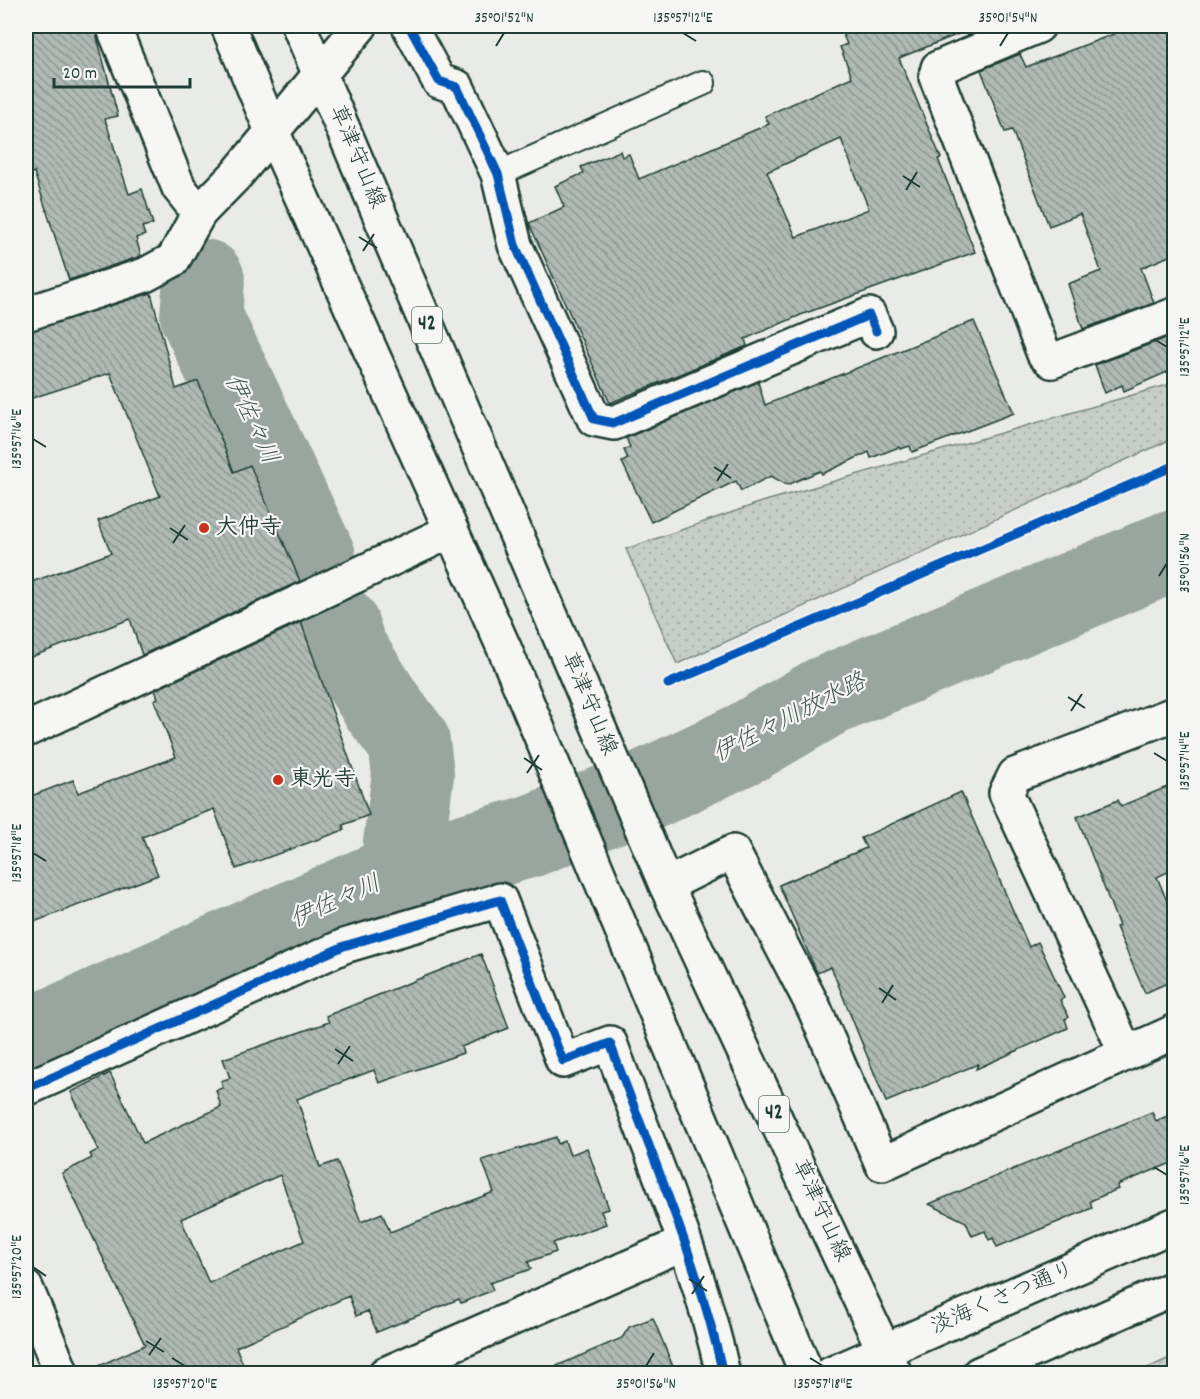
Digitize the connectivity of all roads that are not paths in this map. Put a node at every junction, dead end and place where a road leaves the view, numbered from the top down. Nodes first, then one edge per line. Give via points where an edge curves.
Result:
1 (113, 26) edge
2 (228, 26) edge
3 (299, 26) edge
4 (360, 26) edge
5 (409, 26) edge
6 (1038, 26) edge
7 (320, 72) junction
8 (703, 83) dead end
9 (272, 131) junction
10 (498, 174) junction
11 (199, 213) junction
12 (26, 314) edge
13 (1174, 315) edge
14 (876, 331) dead end
15 (451, 531) junction
16 (1174, 714) edge
17 (26, 730) edge
18 (666, 885) junction
19 (1174, 1032) edge
20 (1126, 1053) junction
21 (26, 1089) edge
22 (1174, 1225) edge
23 (684, 1243) junction
24 (26, 1288) edge
25 (1174, 1288) edge
26 (890, 1362) edge
27 (62, 1374) edge
28 (385, 1374) edge
29 (723, 1374) edge
30 (807, 1374) edge
31 (831, 1374) edge
32 (979, 1374) edge

1 - 11 street via 179,188
2 - 9 street
3 - 7 street, 草津守山線 / 42
4 - 7 street
5 - 10 street via 439,81 457,87
6 - 13 street via 938,68 936,76 1044,354 1052,361
7 - 9 street
7 - 18 street, 草津守山線 / 42
8 - 10 lane
9 - 11 street
9 - 15 street
10 - 14 street via 515,245 594,419 614,423 869,315
11 - 12 street via 173,260 145,275
15 - 17 street
15 - 30 street via 505,650
16 - 20 street via 1015,776 1006,794
18 - 20 street via 733,852 813,1008 882,1164
18 - 26 street, 草津守山線 / 42
19 - 20 street
21 - 23 street via 344,946 500,900 563,1061 610,1043
22 - 26 street, 淡海くさつ通り
23 - 28 street
23 - 29 street via 713,1328
24 - 27 street
25 - 32 street
26 - 31 street, 淡海くさつ通り

